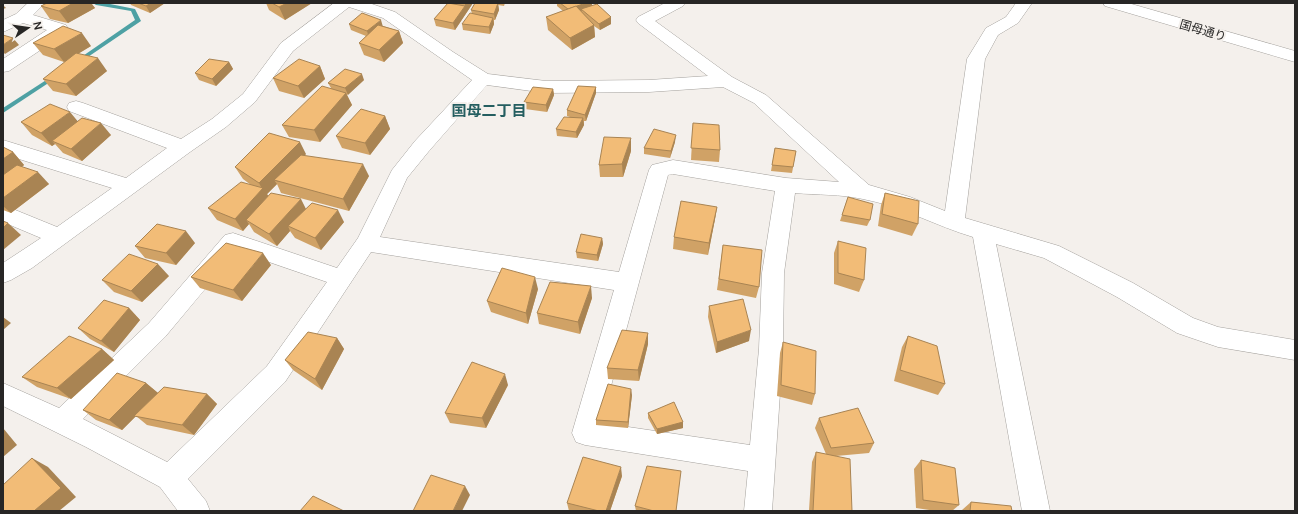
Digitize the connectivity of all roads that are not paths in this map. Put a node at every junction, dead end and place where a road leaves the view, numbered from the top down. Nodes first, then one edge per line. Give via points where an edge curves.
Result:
1 (36, 3) edge
2 (344, 3) edge
3 (353, 3) edge
4 (677, 3) edge
5 (1024, 3) edge
6 (1111, 3) edge
7 (22, 17) junction
8 (3, 27) edge
9 (1295, 57) edge
10 (3, 67) edge
11 (482, 79) junction
12 (726, 81) junction
13 (76, 107) dead end
14 (183, 146) junction
15 (3, 147) edge
16 (786, 185) junction
17 (129, 186) junction
18 (862, 191) junction
19 (3, 213) edge
20 (954, 223) junction
21 (982, 232) junction
22 (59, 237) junction
23 (366, 243) junction
24 (3, 274) edge
25 (341, 278) junction
26 (628, 283) junction
27 (1295, 350) edge
28 (3, 394) edge
29 (62, 423) junction
30 (762, 460) junction
31 (170, 478) junction
32 (196, 511) edge
33 (758, 511) edge
34 (1036, 511) edge

1 - 7 street
2 - 14 street via 287,48 249,98 219,124
3 - 11 street via 389,15
4 - 12 street via 644,20
5 - 20 street via 1012,20 992,32 976,59
6 - 9 street, 国母通り
7 - 8 street
7 - 10 street via 60,29
11 - 12 street via 565,88
11 - 23 street via 399,175
12 - 18 street via 760,99
13 - 14 street
14 - 17 street
15 - 17 street
16 - 18 street
16 - 26 street via 673,167 659,170
16 - 30 street via 773,273 771,349
17 - 22 street
18 - 20 street via 903,202
19 - 22 street
20 - 21 street
21 - 27 street via 1051,252 1125,290 1185,326 1218,337
21 - 34 street
22 - 24 street
23 - 25 street
23 - 26 street
25 - 29 street via 233,241 157,330
25 - 31 street via 276,374
26 - 30 street via 585,433
28 - 29 street
29 - 31 street
30 - 33 street
31 - 32 street

